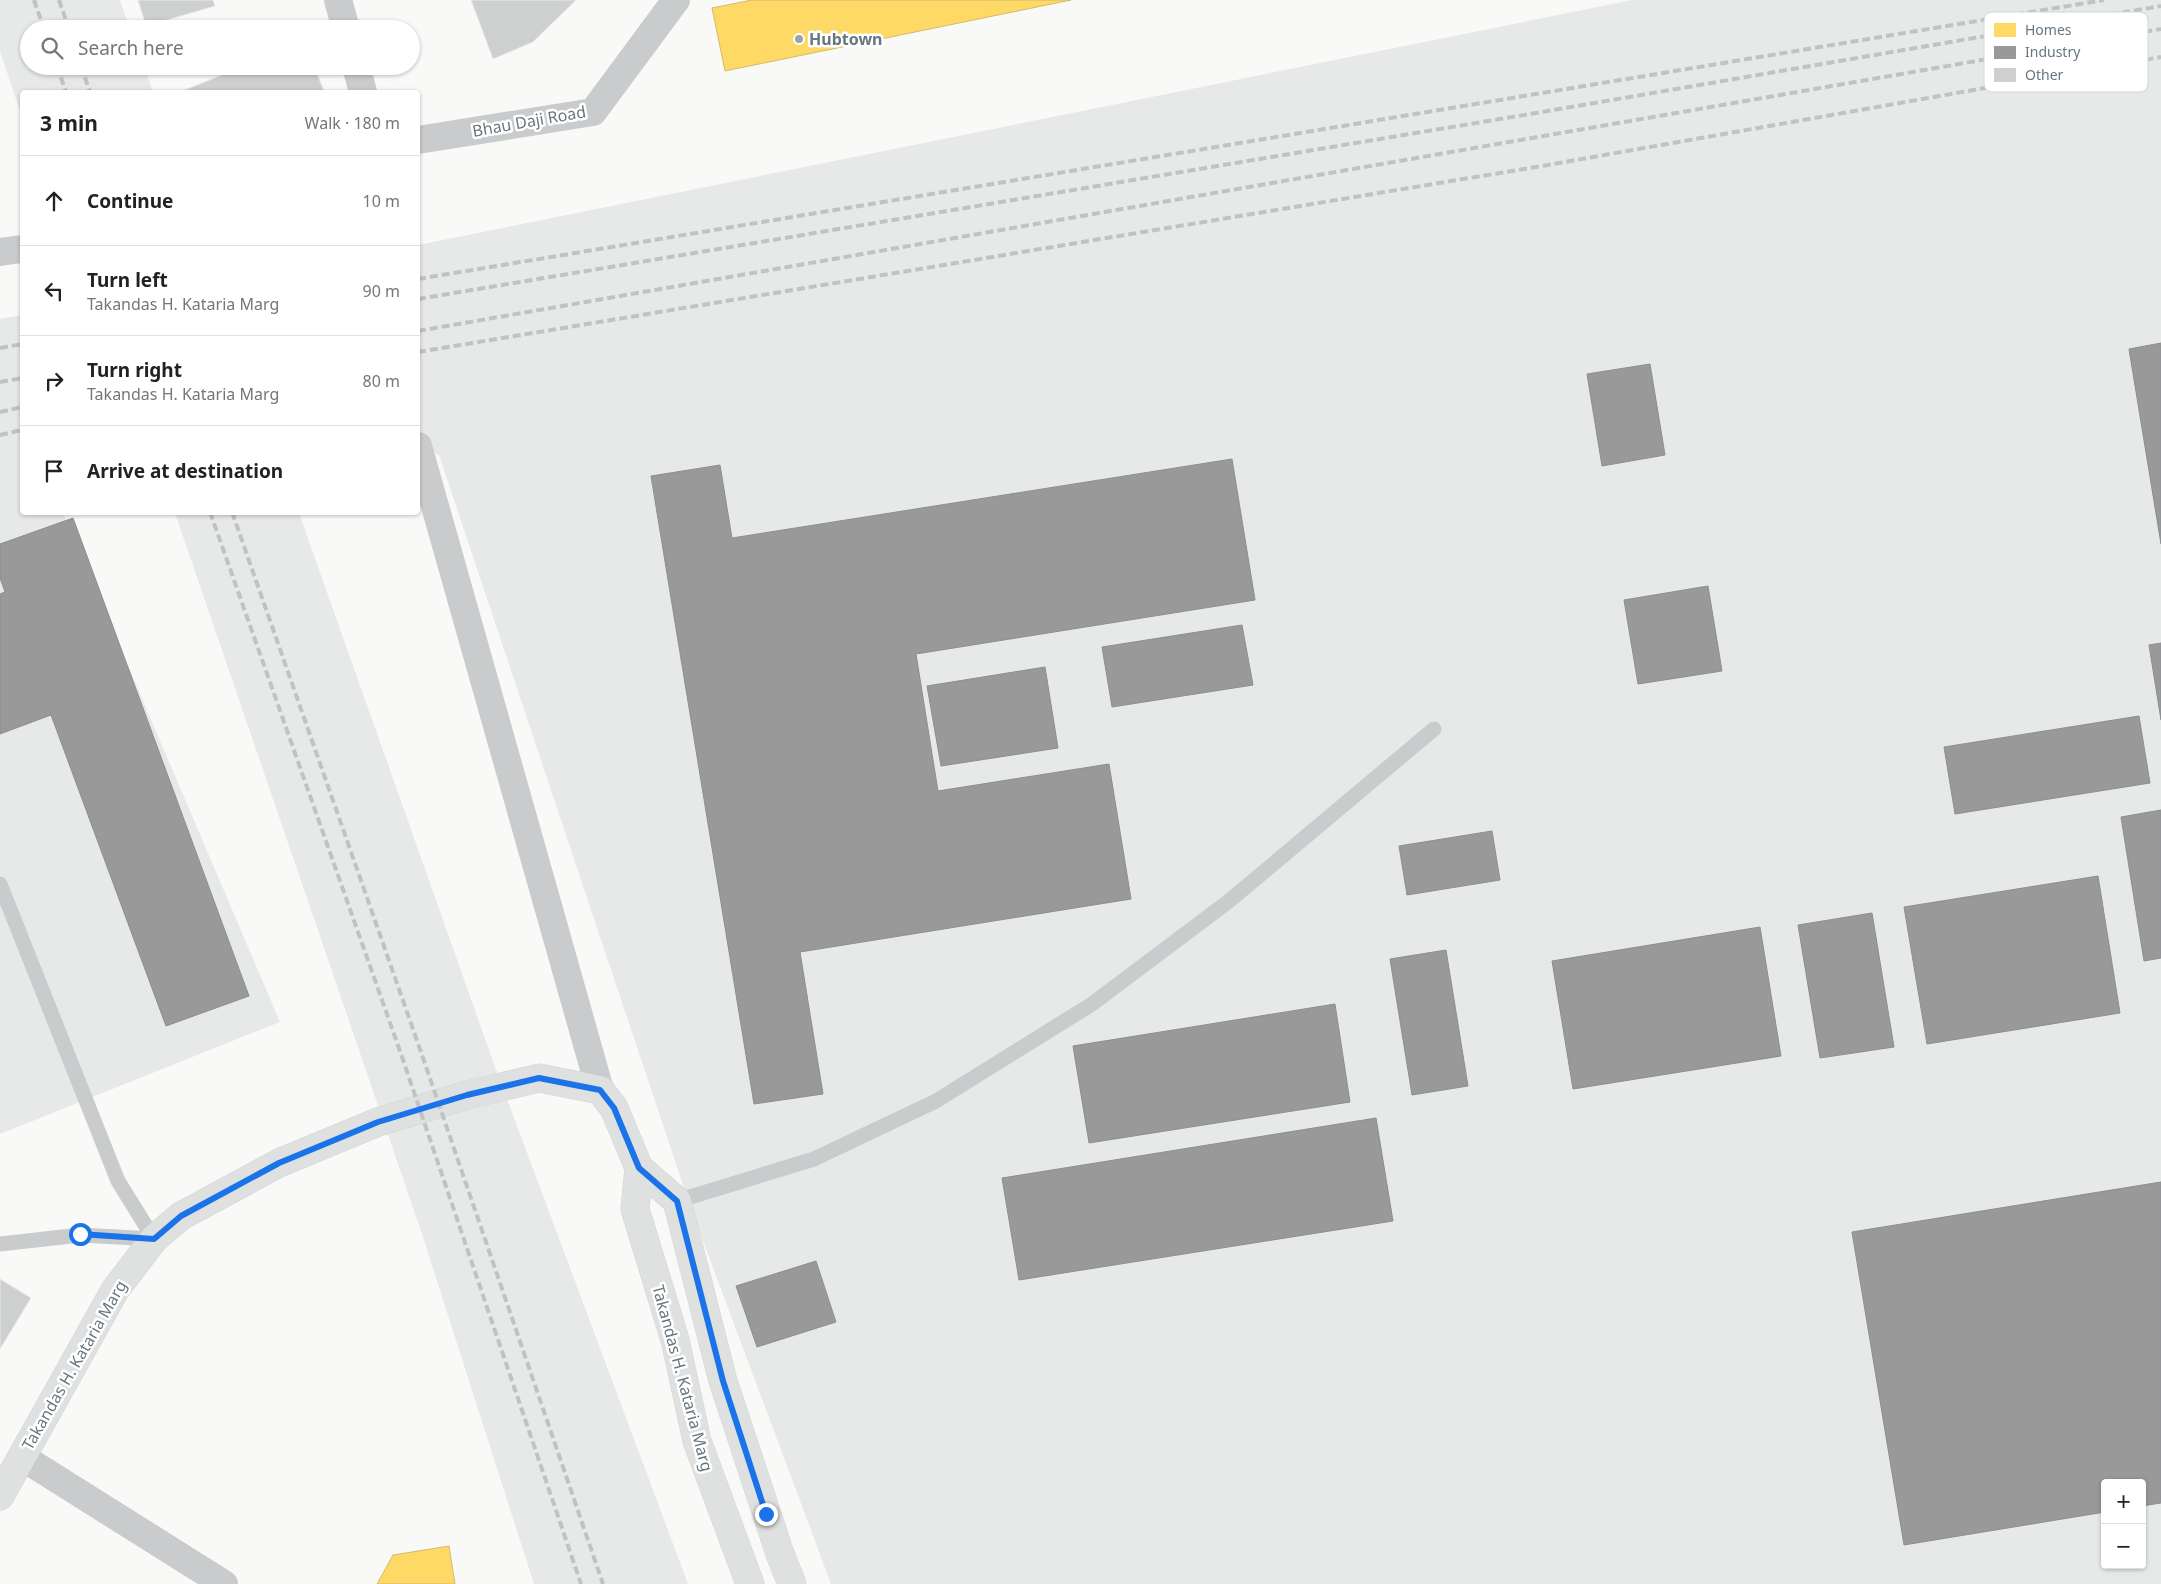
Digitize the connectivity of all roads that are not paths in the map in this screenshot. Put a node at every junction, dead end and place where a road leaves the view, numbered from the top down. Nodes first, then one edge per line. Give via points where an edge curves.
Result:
1 (338, 0) edge
2 (676, 0) edge
3 (344, 20) edge
4 (358, 75) edge
5 (362, 90) edge
6 (420, 140) edge
7 (420, 453) edge
8 (1434, 729) dead end
9 (0, 884) edge
10 (600, 1090) junction
11 (639, 1168) junction
12 (677, 1201) junction
13 (154, 1239) junction
14 (0, 1244) edge
15 (710, 1331) junction
16 (675, 1340) junction
17 (22, 1457) junction
18 (0, 1496) edge
19 (766, 1514) junction
20 (728, 1523) junction
21 (224, 1584) edge
22 (750, 1584) edge
23 (792, 1584) edge

1 - 3 street
2 - 6 street, Bhau Daji Road via 592,112
4 - 5 street
7 - 10 street
8 - 12 lane via 1229,901 1092,1004 936,1101 814,1159
9 - 13 lane via 118,1181
10 - 11 main road, Takandas H. Kataria Marg via 614,1108
10 - 13 main road, Takandas H. Kataria Marg via 539,1078 467,1095 378,1122 279,1163 181,1216
11 - 12 main road, Takandas H. Kataria Marg
11 - 16 main road, Takandas H. Kataria Marg via 635,1209
12 - 15 main road
13 - 14 lane via 80,1234
13 - 17 main road, Takandas H. Kataria Marg via 115,1290
15 - 16 main road
15 - 19 main road
16 - 20 main road, Takandas H. Kataria Marg via 697,1441
17 - 18 main road, Takandas H. Kataria Marg
17 - 21 street
19 - 20 main road
19 - 23 main road
20 - 22 main road, Takandas H. Kataria Marg

